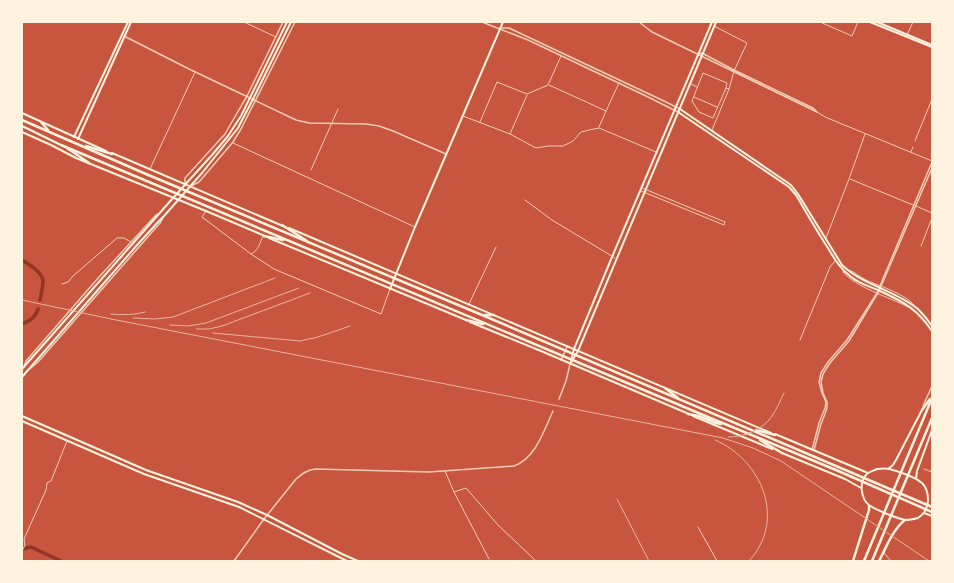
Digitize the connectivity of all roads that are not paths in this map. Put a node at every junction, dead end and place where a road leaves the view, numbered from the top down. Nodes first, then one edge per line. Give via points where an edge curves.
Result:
1 (130, 22) edge
2 (244, 22) edge
3 (283, 22) edge
4 (287, 22) edge
5 (291, 22) edge
6 (295, 22) edge
7 (482, 22) edge
8 (503, 22) edge
9 (639, 22) edge
10 (712, 22) edge
11 (716, 22) edge
12 (820, 22) edge
13 (858, 22) edge
14 (870, 22) edge
15 (877, 22) edge
16 (913, 22) edge
17 (714, 26) junction
18 (500, 29) junction
19 (907, 35) junction
20 (124, 36) junction
21 (276, 38) junction
22 (932, 46) edge
23 (698, 54) junction
24 (702, 54) junction
25 (561, 56) junction
26 (734, 71) junction
27 (195, 72) junction
28 (619, 83) junction
29 (690, 84) junction
30 (548, 85) junction
31 (698, 87) junction
32 (726, 88) junction
33 (729, 89) junction
34 (527, 94) junction
35 (246, 96) junction
36 (693, 97) junction
37 (252, 99) junction
38 (932, 99) edge
39 (256, 101) junction
40 (676, 106) junction
41 (718, 108) junction
42 (338, 109) dead end
43 (680, 109) junction
44 (674, 110) junction
45 (606, 111) junction
46 (678, 112) junction
47 (817, 112) joint
48 (22, 113) edge
49 (462, 116) junction
50 (22, 120) edge
51 (41, 122) junction
52 (480, 123) junction
53 (331, 124) junction
54 (22, 127) edge
55 (599, 128) junction
56 (711, 130) junction
57 (22, 132) edge
58 (50, 132) junction
59 (866, 133) junction
60 (510, 134) junction
61 (74, 137) junction
62 (78, 139) junction
63 (915, 141) dead end
64 (233, 142) junction
65 (77, 144) junction
66 (61, 145) junction
67 (913, 147) dead end
68 (656, 152) junction
69 (911, 152) junction
70 (112, 154) junction
71 (446, 154) junction
72 (932, 162) edge
73 (89, 163) junction
74 (932, 168) edge
75 (150, 170) junction
76 (311, 170) dead end
77 (849, 179) junction
78 (185, 185) junction
79 (190, 187) junction
80 (641, 189) junction
81 (645, 191) junction
82 (173, 198) junction
83 (178, 200) junction
84 (525, 200) dead end
85 (915, 206) junction
86 (206, 211) junction
87 (160, 213) junction
88 (932, 213) edge
89 (932, 218) edge
90 (282, 225) junction
91 (415, 227) junction
92 (264, 236) junction
93 (825, 238) junction
94 (289, 241) junction
95 (131, 242) junction
96 (314, 245) junction
97 (921, 246) dead end
98 (496, 247) dead end
99 (251, 254) junction
100 (612, 257) junction
101 (616, 259) junction
102 (836, 261) junction
103 (396, 274) junction
104 (62, 284) dead end
105 (390, 289) junction
106 (879, 289) junction
107 (469, 304) junction
108 (482, 315) junction
109 (494, 315) junction
110 (466, 320) junction
111 (490, 325) junction
112 (932, 326) edge
113 (932, 331) edge
114 (800, 340) dead end
115 (567, 347) junction
116 (574, 350) junction
117 (578, 351) junction
118 (562, 360) junction
119 (570, 364) junction
120 (22, 369) edge
121 (22, 377) edge
122 (932, 386) edge
123 (665, 388) junction
124 (932, 397) edge
125 (559, 398) dead end
126 (682, 400) junction
127 (922, 410) junction
128 (553, 411) dead end
129 (688, 414) junction
130 (22, 416) edge
131 (932, 418) edge
132 (22, 421) edge
133 (725, 424) junction
134 (750, 429) junction
135 (932, 430) edge
136 (775, 435) junction
137 (757, 437) junction
138 (67, 441) junction
139 (813, 450) junction
140 (782, 453) junction
141 (888, 469) junction
142 (924, 469) dead end
143 (445, 471) junction
144 (932, 472) edge
145 (868, 473) junction
146 (916, 479) junction
147 (861, 488) junction
148 (454, 492) junction
149 (928, 499) junction
150 (932, 500) edge
151 (869, 506) junction
152 (932, 507) edge
153 (932, 512) edge
154 (924, 513) junction
155 (267, 515) junction
156 (932, 516) edge
157 (264, 519) junction
158 (905, 520) junction
159 (698, 527) dead end
160 (22, 551) edge
161 (884, 553) junction
162 (489, 560) dead end
163 (234, 561) edge
164 (347, 561) edge
165 (358, 561) edge
166 (536, 561) edge
167 (717, 561) edge
168 (853, 561) edge
169 (864, 561) edge
170 (872, 561) edge
171 (879, 561) edge
172 (891, 561) edge

1 - 20 main road
2 - 21 street
3 - 21 street
4 - 37 main road
5 - 37 main road
6 - 39 street
7 - 18 street
8 - 18 main road
9 - 23 street via 652,32
10 - 23 main road
11 - 17 main road
12 - 13 street via 852,36
14 - 22 main road
15 - 19 main road
16 - 19 street
17 - 24 main road
17 - 26 street via 747,43
18 - 25 street
18 - 40 street via 509,28
18 - 49 main road
19 - 22 main road
20 - 27 street
20 - 61 main road
20 - 62 main road
21 - 35 street
23 - 24 street
23 - 40 main road
24 - 26 street
24 - 29 main road
25 - 28 street
25 - 30 street
26 - 33 street
26 - 47 street
27 - 35 street
27 - 75 street
28 - 44 street
28 - 45 street
29 - 31 street
29 - 43 main road
30 - 34 street
30 - 45 street
31 - 32 street via 703,73 727,83
31 - 36 street
32 - 33 street
32 - 41 street
33 - 56 street
34 - 52 street via 497,82
34 - 60 street
35 - 37 street
35 - 78 street via 229,127 186,178
36 - 41 street
36 - 41 street via 692,101 699,112 713,118
37 - 39 street
37 - 78 main road via 228,136
37 - 79 main road via 238,128
38 - 63 street
39 - 53 street via 301,122
39 - 64 street
40 - 43 street
40 - 44 main road
42 - 53 street
43 - 46 main road
43 - 56 main road
44 - 46 street
44 - 68 main road
45 - 55 street
46 - 81 main road
46 - 102 main road via 788,187 796,195
47 - 59 street
48 - 51 main road
49 - 52 street
49 - 71 main road
50 - 58 highway
51 - 58 highway
51 - 61 main road
52 - 60 street
53 - 71 street via 379,126
53 - 76 street
54 - 66 highway
55 - 60 street via 581,132 573,141 563,146 536,148
55 - 68 street
56 - 93 main road via 791,185
57 - 73 main road
58 - 65 highway
59 - 69 street
59 - 77 street
61 - 62 main road
62 - 70 main road
64 - 79 street via 199,182
64 - 91 street
65 - 70 highway
65 - 96 highway
66 - 73 highway
66 - 94 highway
67 - 69 street
68 - 80 main road
69 - 72 street
70 - 75 main road
71 - 91 main road
72 - 85 street
73 - 82 main road
74 - 85 street
75 - 78 main road
77 - 85 street
77 - 93 street
78 - 79 main road
78 - 82 main road
79 - 83 main road
79 - 90 main road
80 - 81 street
80 - 100 main road
81 - 81 street via 724,225 725,222
81 - 101 main road
82 - 83 main road
82 - 87 main road
83 - 86 main road
83 - 121 main road
84 - 100 street
85 - 88 street
85 - 106 street
86 - 92 main road
86 - 99 street via 202,217
87 - 95 street
87 - 120 main road
89 - 97 street
90 - 96 highway
90 - 103 main road
91 - 103 main road
92 - 94 highway
92 - 99 street
92 - 105 main road
93 - 106 main road via 847,269
94 - 111 highway
95 - 104 street via 117,238 68,282
95 - 120 street
96 - 108 highway
98 - 107 street
99 - 105 street via 274,269 381,314
100 - 101 street
100 - 116 main road
101 - 117 main road
102 - 106 main road via 859,283
102 - 114 street via 830,267
103 - 105 main road
103 - 107 main road
105 - 110 main road
106 - 112 main road via 915,307
106 - 113 main road via 907,304
106 - 139 street via 848,341 823,374 821,382 827,408
107 - 109 main road
108 - 109 highway
108 - 126 highway
109 - 115 main road
110 - 111 highway
110 - 118 main road
111 - 133 highway
115 - 116 main road
115 - 118 street
116 - 117 main road
116 - 119 main road
117 - 119 main road
117 - 123 main road
118 - 119 main road
119 - 125 street
119 - 129 main road
122 - 127 street
123 - 126 highway
123 - 136 main road
124 - 127 highway
124 - 169 highway
126 - 134 highway
127 - 141 main road via 896,460
128 - 143 street via 534,450 517,465
129 - 133 highway
129 - 140 main road
130 - 155 main road via 146,470 238,502
131 - 170 highway
132 - 138 main road
133 - 137 highway
134 - 136 highway
134 - 152 highway
135 - 146 main road
136 - 139 main road
137 - 140 highway
137 - 153 highway
138 - 157 main road
138 - 160 street via 24,539
139 - 145 main road
140 - 147 main road
141 - 145 main road via 877,469
141 - 146 main road
142 - 144 street
143 - 148 street
143 - 155 street via 308,470 296,480
145 - 147 main road
146 - 149 main road via 927,490
147 - 151 main road
148 - 162 street
148 - 166 street via 466,488 498,526
149 - 150 main road
149 - 154 main road
151 - 158 main road
151 - 168 highway
154 - 156 main road
154 - 158 main road via 917,518
155 - 157 street
155 - 165 main road
157 - 163 street
157 - 164 main road
158 - 161 highway via 896,530
159 - 167 street
161 - 171 highway
161 - 172 street

